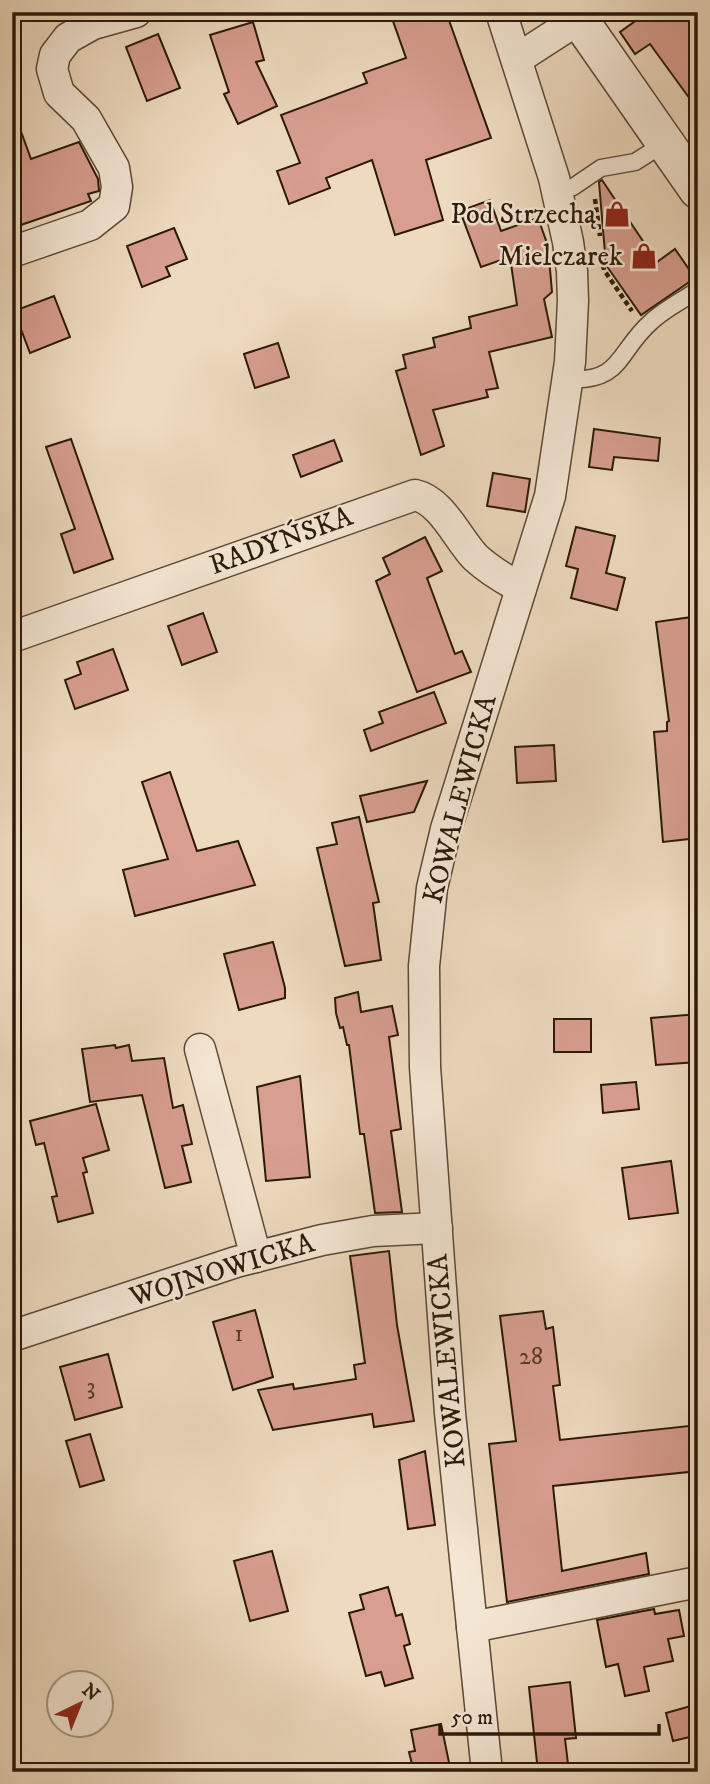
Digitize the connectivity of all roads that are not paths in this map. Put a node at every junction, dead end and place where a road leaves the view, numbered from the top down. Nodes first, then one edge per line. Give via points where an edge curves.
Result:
1 (136, 12) edge
2 (501, 12) edge
3 (577, 15) edge
4 (517, 59) junction
5 (665, 143) junction
6 (698, 190) edge
7 (558, 191) junction
8 (12, 252) edge
9 (698, 290) edge
10 (567, 379) junction
11 (521, 588) junction
12 (12, 637) edge
13 (200, 1049) dead end
14 (437, 1228) junction
15 (256, 1257) junction
16 (12, 1336) edge
17 (698, 1582) edge
18 (472, 1627) junction
19 (487, 1772) edge

1 - 8 street via 93,24 68,38 55,55 52,69 59,93 86,119 114,168 114,206 90,225
2 - 4 street, KOWALEWICKA
3 - 4 street
3 - 5 street
4 - 7 street, KOWALEWICKA
5 - 6 street
5 - 7 lane via 635,162 601,168 573,187
7 - 10 street, KOWALEWICKA via 572,271
9 - 10 lane via 653,320 612,371 587,380
10 - 11 street, KOWALEWICKA via 550,496
11 - 12 street, RADYŃSKA via 493,573 433,504 415,495
11 - 14 street, KOWALEWICKA via 449,817 432,888 424,1029
13 - 15 street
14 - 15 street, WOJNOWICKA via 373,1231
14 - 18 street, KOWALEWICKA
15 - 16 street, WOJNOWICKA
17 - 18 street
18 - 19 street, KOWALEWICKA

